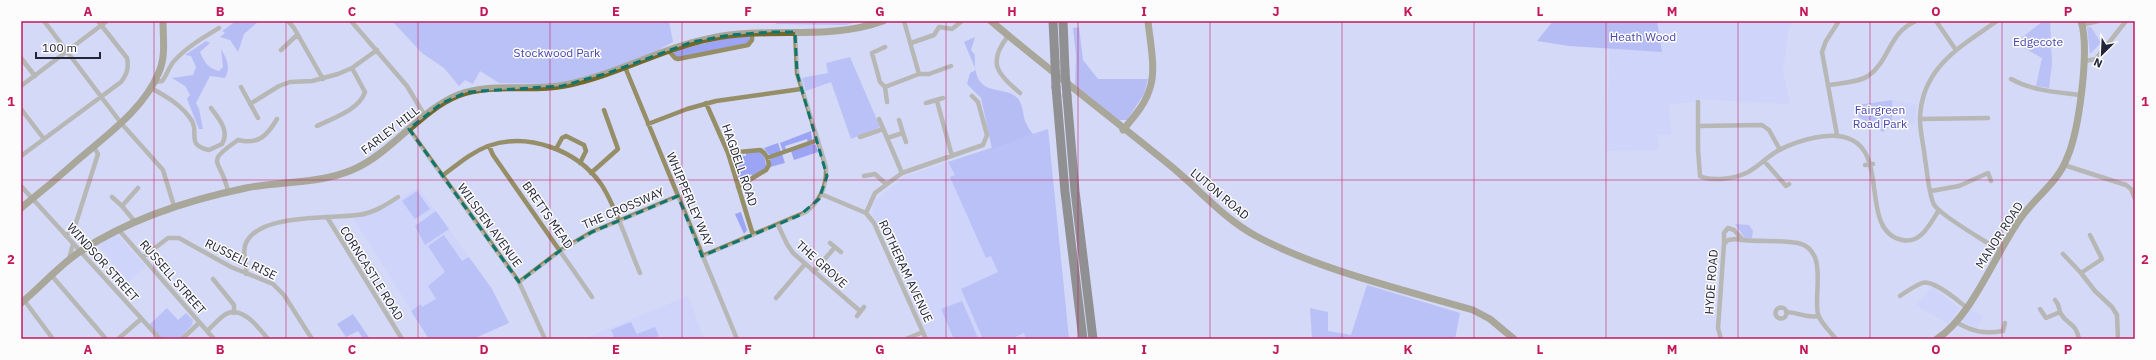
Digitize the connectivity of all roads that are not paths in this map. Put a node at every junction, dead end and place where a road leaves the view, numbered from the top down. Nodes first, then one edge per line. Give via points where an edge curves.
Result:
1 (44, 21) edge
2 (107, 21) edge
3 (163, 21) edge
4 (288, 21) edge
5 (351, 21) edge
6 (883, 21) edge
7 (904, 21) edge
8 (962, 21) edge
9 (990, 21) edge
10 (1053, 21) edge
11 (1063, 21) edge
12 (1148, 21) edge
13 (1839, 21) edge
14 (1916, 21) edge
15 (1936, 21) edge
16 (1997, 21) edge
17 (2098, 21) edge
18 (2126, 21) edge
19 (100, 23) edge
20 (2082, 23) edge
21 (219, 28) dead end
22 (752, 32) junction
23 (795, 32) junction
24 (297, 35) junction
25 (1008, 36) junction
26 (911, 43) junction
27 (885, 47) dead end
28 (281, 50) dead end
29 (377, 50) junction
30 (668, 50) junction
31 (1956, 50) junction
32 (67, 51) junction
33 (872, 53) junction
34 (866, 55) dead end
35 (21, 58) edge
36 (2085, 61) junction
37 (951, 66) dead end
38 (626, 67) junction
39 (352, 68) junction
40 (919, 74) junction
41 (35, 76) junction
42 (323, 79) junction
43 (2011, 79) dead end
44 (152, 85) junction
45 (1829, 85) junction
46 (21, 86) edge
47 (241, 87) dead end
48 (885, 87) junction
49 (801, 89) junction
50 (1020, 93) dead end
51 (2080, 95) junction
52 (101, 96) junction
53 (972, 96) dead end
54 (944, 98) dead end
55 (937, 101) junction
56 (887, 102) dead end
57 (1698, 102) dead end
58 (706, 103) junction
59 (926, 103) dead end
60 (250, 104) junction
61 (212, 108) dead end
62 (21, 109) edge
63 (604, 110) dead end
64 (426, 116) junction
65 (258, 118) dead end
66 (1988, 118) dead end
67 (277, 119) dead end
68 (879, 119) dead end
69 (1920, 119) junction
70 (899, 120) dead end
71 (121, 123) junction
72 (648, 124) junction
73 (317, 126) dead end
74 (1698, 126) junction
75 (883, 129) junction
76 (409, 130) junction
77 (1123, 130) junction
78 (903, 133) junction
79 (1837, 135) junction
80 (860, 137) dead end
81 (887, 138) junction
82 (44, 139) junction
83 (818, 140) junction
84 (906, 142) dead end
85 (489, 146) junction
86 (94, 147) junction
87 (556, 149) junction
88 (1780, 150) junction
89 (728, 153) junction
90 (21, 156) edge
91 (952, 156) junction
92 (767, 158) junction
93 (1765, 162) junction
94 (580, 163) junction
95 (2064, 165) junction
96 (591, 173) junction
97 (902, 173) junction
98 (442, 176) junction
99 (864, 176) dead end
100 (1991, 181) dead end
101 (886, 184) junction
102 (21, 186) edge
103 (1786, 186) dead end
104 (738, 187) junction
105 (138, 188) dead end
106 (1931, 191) junction
107 (228, 192) junction
108 (821, 194) junction
109 (678, 196) junction
110 (112, 197) dead end
111 (398, 197) dead end
112 (2135, 199) edge
113 (35, 202) junction
114 (122, 206) junction
115 (174, 206) junction
116 (21, 208) edge
117 (1939, 210) junction
118 (866, 213) junction
119 (327, 216) junction
120 (618, 221) junction
121 (135, 222) junction
122 (778, 225) junction
123 (118, 229) junction
124 (753, 235) junction
125 (2090, 235) dead end
126 (66, 236) junction
127 (1744, 241) junction
128 (830, 243) dead end
129 (73, 244) junction
130 (1724, 244) junction
131 (835, 248) junction
132 (561, 250) junction
133 (80, 251) junction
134 (2000, 251) junction
135 (841, 252) dead end
136 (2063, 254) dead end
137 (702, 256) junction
138 (143, 257) junction
139 (66, 264) junction
140 (805, 264) junction
141 (814, 272) junction
142 (2081, 272) junction
143 (640, 273) dead end
144 (246, 274) junction
145 (52, 276) junction
146 (213, 280) dead end
147 (519, 282) junction
148 (1909, 290) junction
149 (1900, 296) dead end
150 (1912, 296) dead end
151 (592, 297) dead end
152 (776, 298) dead end
153 (2055, 300) dead end
154 (23, 302) edge
155 (864, 307) dead end
156 (1966, 307) junction
157 (2040, 309) dead end
158 (1786, 312) dead end
159 (2060, 312) junction
160 (234, 313) junction
161 (1819, 316) junction
162 (141, 319) junction
163 (1956, 322) junction
164 (199, 323) junction
165 (2005, 323) dead end
166 (207, 331) junction
167 (923, 332) junction
168 (53, 339) edge
169 (106, 339) edge
170 (118, 339) edge
171 (160, 339) edge
172 (182, 339) edge
173 (214, 339) edge
174 (268, 339) edge
175 (312, 339) edge
176 (402, 339) edge
177 (545, 339) edge
178 (737, 339) edge
179 (906, 339) edge
180 (926, 339) edge
181 (1083, 339) edge
182 (1093, 339) edge
183 (1514, 339) edge
184 (1721, 339) edge
185 (1836, 339) edge
186 (1937, 339) edge
187 (2079, 339) edge
188 (2118, 339) edge

1 - 32 street
2 - 19 street
3 - 44 street via 163,57
4 - 24 street
5 - 29 street
6 - 23 street, FARLEY HILL via 849,31
7 - 26 street
8 - 26 street via 952,29 940,26 934,35
9 - 25 street, LUTON ROAD
10 - 181 highway, bridge via 1065,192
11 - 182 highway, bridge via 1076,199
12 - 77 street via 1153,78 1143,104
13 - 45 street via 1822,52
14 - 45 street via 1898,32 1885,56 1868,76
15 - 31 street
16 - 31 street
17 - 20 street
18 - 36 street via 2096,59
19 - 32 street
19 - 52 street via 127,58 128,66 127,75 121,82
20 - 36 street, MANOR ROAD
21 - 44 street via 193,44 174,61 168,75
22 - 23 street, FARLEY HILL
22 - 30 street, FARLEY HILL via 711,38
22 - 30 street via 752,40 748,45 678,59
23 - 49 street via 795,63
24 - 28 street
24 - 42 street
25 - 50 street via 997,52 996,65 1001,76
25 - 77 street, LUTON ROAD
26 - 40 street
27 - 33 street
29 - 39 street
29 - 64 street via 407,86
30 - 38 street, FARLEY HILL
31 - 69 street via 1940,65 1930,80 1923,97
32 - 41 street
32 - 52 street
33 - 34 street
33 - 48 street via 880,82
35 - 41 street
36 - 51 street, MANOR ROAD
37 - 40 street via 929,74
38 - 64 street, FARLEY HILL via 562,86 467,92 446,101
38 - 72 street, WHIPPERLEY WAY
39 - 42 street
39 - 73 street via 365,92 364,97 351,109
40 - 48 street
41 - 46 street
42 - 60 street via 290,82
43 - 51 street via 2039,91
44 - 61 street via 175,102 192,122 196,143 209,150 222,144 225,135 224,126
44 - 71 street
45 - 79 street
47 - 60 street
48 - 56 street
49 - 58 street via 731,97
49 - 83 street
51 - 95 street, MANOR ROAD via 2074,139
52 - 71 street
52 - 82 street
53 - 91 street via 978,102 987,139 980,147
54 - 55 street
55 - 59 street
55 - 91 street
57 - 74 street
58 - 72 street
58 - 89 street, HAGDELL ROAD
60 - 65 street
62 - 82 street
63 - 96 street via 618,149
64 - 76 street, FARLEY HILL
66 - 69 street
67 - 107 street via 269,133 250,143 238,140 219,153 216,159
68 - 75 street
69 - 106 street
70 - 78 street
71 - 86 street
71 - 115 street via 163,170
72 - 109 street, WHIPPERLEY WAY
74 - 88 street via 1762,125 1769,130
74 - 93 street via 1698,178 1733,178 1746,174
75 - 80 street
75 - 81 street
76 - 98 street, WILSDEN AVENUE
76 - 107 street, FARLEY HILL via 364,164 336,176
77 - 183 street, LUTON ROAD via 1173,167 1231,221 1256,236 1355,276 1473,310 1490,319
78 - 81 street
78 - 84 street
79 - 88 street via 1802,141
79 - 117 street via 1854,141 1863,149 1869,164 1880,223 1886,233 1895,238 1914,239 1924,233
81 - 97 street
82 - 90 street
83 - 92 street
83 - 108 street via 827,172
85 - 87 street via 506,142 527,142
85 - 98 street via 467,157
85 - 132 street, BRETTS MEAD
86 - 113 street
86 - 126 street via 98,154 75,226
87 - 94 street
87 - 94 street via 566,136 584,145 586,152
88 - 93 street
89 - 92 street via 760,150
89 - 104 street, HAGDELL ROAD
91 - 97 street
92 - 104 street via 769,165 766,170
93 - 103 street
94 - 96 street
95 - 112 street via 2126,185 2131,189
95 - 134 street, MANOR ROAD via 2051,185 2022,216
96 - 120 street via 601,185
97 - 101 street
98 - 147 street, WILSDEN AVENUE
99 - 101 street via 875,174
100 - 106 street via 1988,173 1959,186
101 - 118 street via 871,198
102 - 113 street, WINDSOR STREET
104 - 124 street, HAGDELL ROAD
105 - 114 street
106 - 117 street via 1934,204
107 - 115 street, FARLEY HILL
108 - 118 street, ROTHERAM AVENUE
108 - 122 street via 814,206 806,212
109 - 120 street, THE CROSSWAY
109 - 137 street, WHIPPERLEY WAY
110 - 114 street
111 - 119 street via 371,212 356,216
113 - 116 street
113 - 126 street, WINDSOR STREET
114 - 121 street
115 - 121 street, FARLEY HILL
117 - 134 street
118 - 167 street, ROTHERAM AVENUE via 874,223
119 - 144 street via 261,228 250,236 244,246
119 - 176 street, CORNCASTLE ROAD
120 - 132 street, THE CROSSWAY
120 - 143 street
121 - 123 street, FARLEY HILL
122 - 124 street
122 - 140 street, THE GROVE via 790,250
123 - 133 street, FARLEY HILL
123 - 138 street, RUSSELL STREET
124 - 137 street
125 - 142 street via 2103,260
126 - 129 street, WINDSOR STREET
127 - 130 street, HYDE ROAD via 1728,240
127 - 130 street via 1734,230 1728,228 1724,233
127 - 161 street, HYDE ROAD via 1797,243 1808,248 1818,273
128 - 131 street
129 - 133 street, WINDSOR STREET
129 - 139 street
130 - 184 street, HYDE ROAD via 1718,328
131 - 135 street
131 - 141 street
132 - 147 street, THE CROSSWAY
132 - 151 street, BRETTS MEAD
133 - 139 street, FARLEY HILL
133 - 162 street, WINDSOR STREET
134 - 156 street, MANOR ROAD
136 - 142 street
137 - 178 street, WHIPPERLEY WAY
138 - 144 street, RUSSELL RISE via 158,244 174,237
138 - 164 street, RUSSELL STREET
139 - 145 street, FARLEY HILL
140 - 141 street, THE GROVE
140 - 152 street
141 - 155 street, THE GROVE via 859,314
142 - 188 street via 2117,315
144 - 175 street, RUSSELL RISE via 273,284 279,289
145 - 154 street, FARLEY HILL
145 - 169 street
146 - 160 street via 234,305
147 - 177 street, WILSDEN AVENUE
148 - 149 street
148 - 150 street
148 - 156 street via 1922,283 1931,283
153 - 159 street via 2062,303
154 - 168 street
156 - 163 street, MANOR ROAD
157 - 159 street via 2046,318
158 - 161 street via 1807,317
159 - 187 street via 2074,326
160 - 166 street via 226,314
160 - 174 street via 250,320
161 - 185 street
162 - 170 street
162 - 171 street, WINDSOR STREET
163 - 165 street via 1985,334 2003,331
163 - 186 street, MANOR ROAD
164 - 166 street, RUSSELL STREET
164 - 172 street
166 - 173 street, RUSSELL STREET
167 - 179 street
167 - 180 street, ROTHERAM AVENUE

